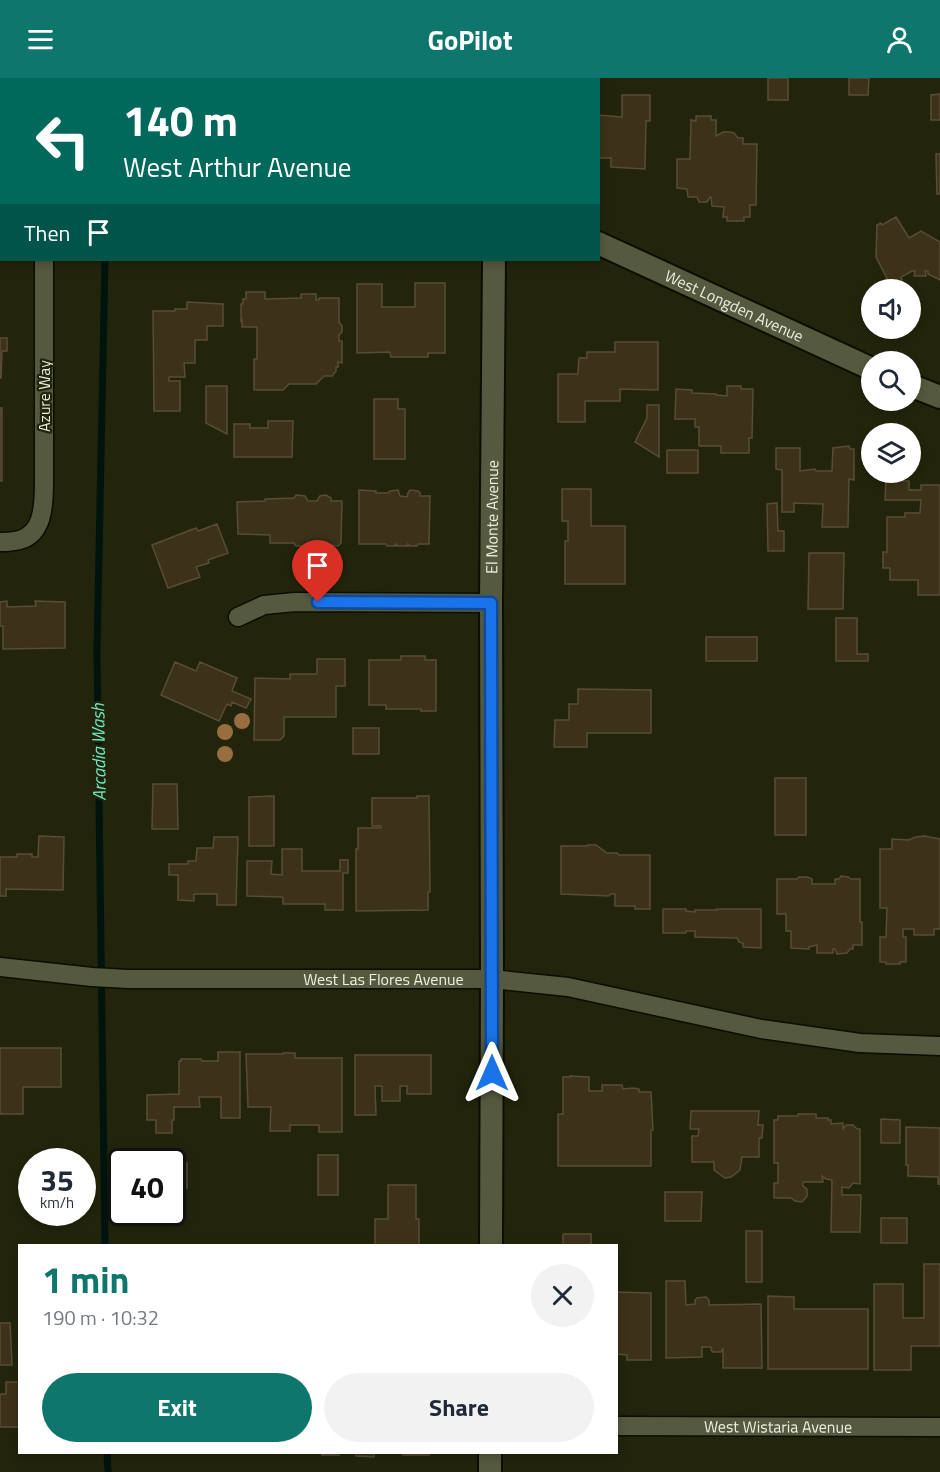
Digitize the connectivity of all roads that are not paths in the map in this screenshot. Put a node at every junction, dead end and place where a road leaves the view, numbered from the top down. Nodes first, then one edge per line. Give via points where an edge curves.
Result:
1 (600, 244) edge
2 (44, 261) edge
3 (494, 261) edge
4 (861, 364) edge
5 (921, 389) edge
6 (940, 397) edge
7 (0, 542) edge
8 (491, 603) junction
9 (238, 616) dead end
10 (0, 967) edge
11 (492, 979) junction
12 (940, 1046) edge
13 (491, 1244) edge
14 (618, 1426) edge
15 (940, 1427) edge
16 (490, 1454) edge
17 (490, 1472) edge

1 - 4 street, West Longden Avenue
2 - 7 street, Azure Way via 43,512 27,537
3 - 8 street, El Monte Avenue
5 - 6 street
8 - 9 street via 295,602 264,605
8 - 11 street, El Monte Avenue
10 - 11 street, West Las Flores Avenue via 128,979
11 - 12 street, West Las Flores Avenue via 568,987 761,1029 860,1043
11 - 13 street, El Monte Avenue
14 - 15 street, West Wistaria Avenue
16 - 17 street

